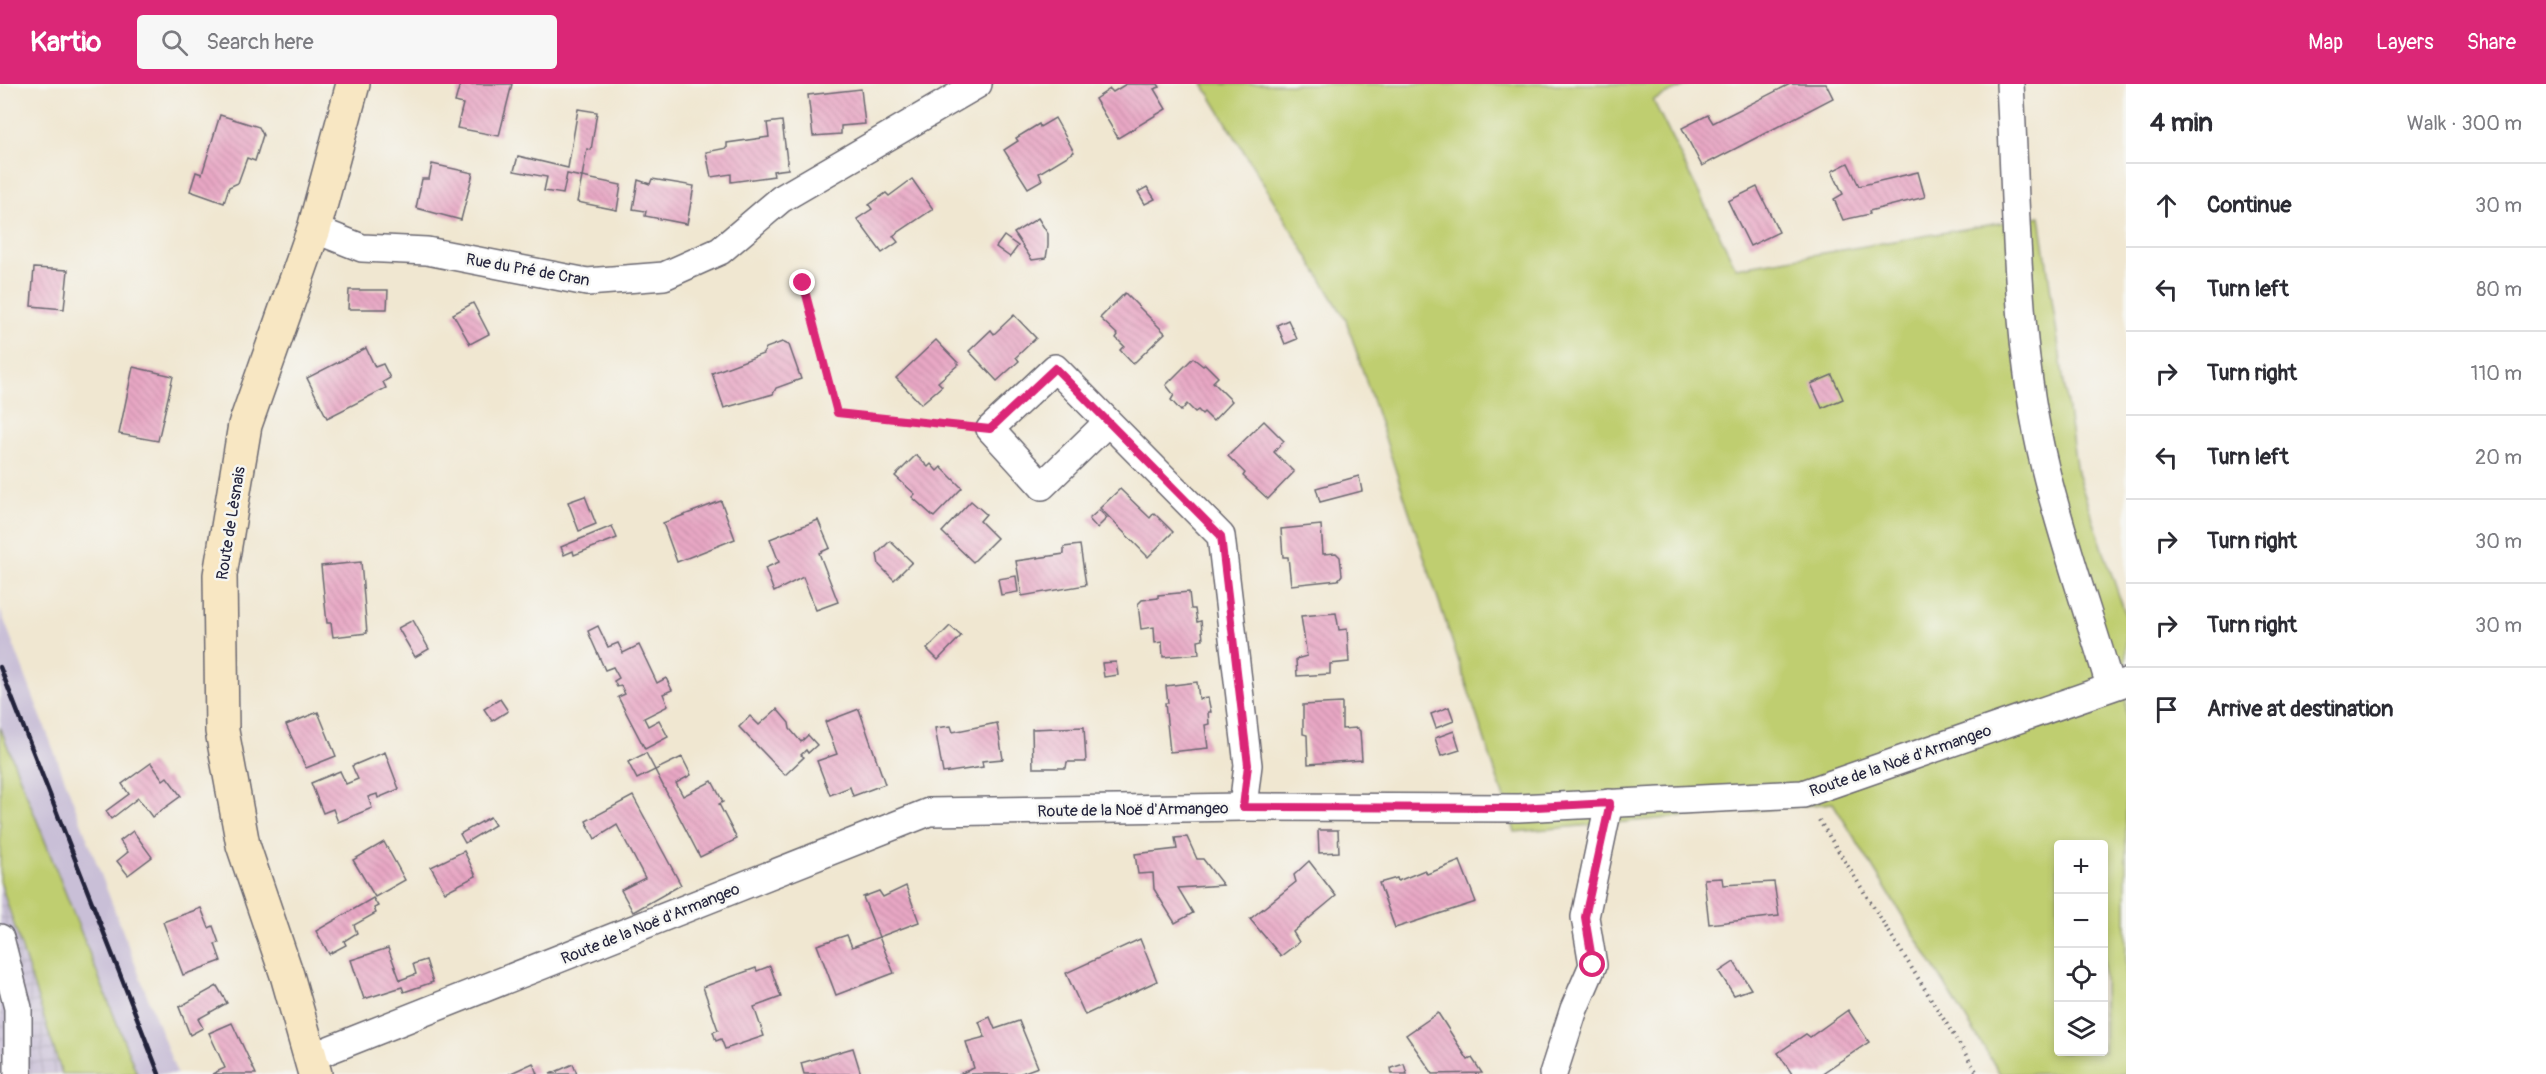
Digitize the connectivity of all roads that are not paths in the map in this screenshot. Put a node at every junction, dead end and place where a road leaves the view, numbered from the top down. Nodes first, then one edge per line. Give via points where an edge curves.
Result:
1 (353, 84) edge
2 (978, 84) edge
3 (2010, 84) edge
4 (314, 229) junction
5 (1108, 422) junction
6 (2118, 684) edge
7 (1610, 803) junction
8 (1243, 807) junction
9 (0, 938) edge
10 (313, 1066) edge
11 (18, 1074) edge
12 (1552, 1074) edge

1 - 4 street, Route de Lèsnais
2 - 4 street, Rue du Pré de Cran via 781,199 720,251 664,276 587,282 427,251 362,248
3 - 6 street via 2021,291 2031,390 2045,468
4 - 10 street, Route de Lèsnais via 245,425 220,575 222,731 243,845
5 - 5 street via 1055,368 990,429 1042,486
5 - 8 street via 1221,536 1248,765
6 - 7 street, Route de la Noë d'Armangeo via 1803,794
7 - 8 street, Route de la Noë d'Armangeo via 1518,808
7 - 12 street via 1585,917 1593,965
8 - 10 street, Route de la Noë d'Armangeo via 930,812
9 - 11 street via 18,1008

